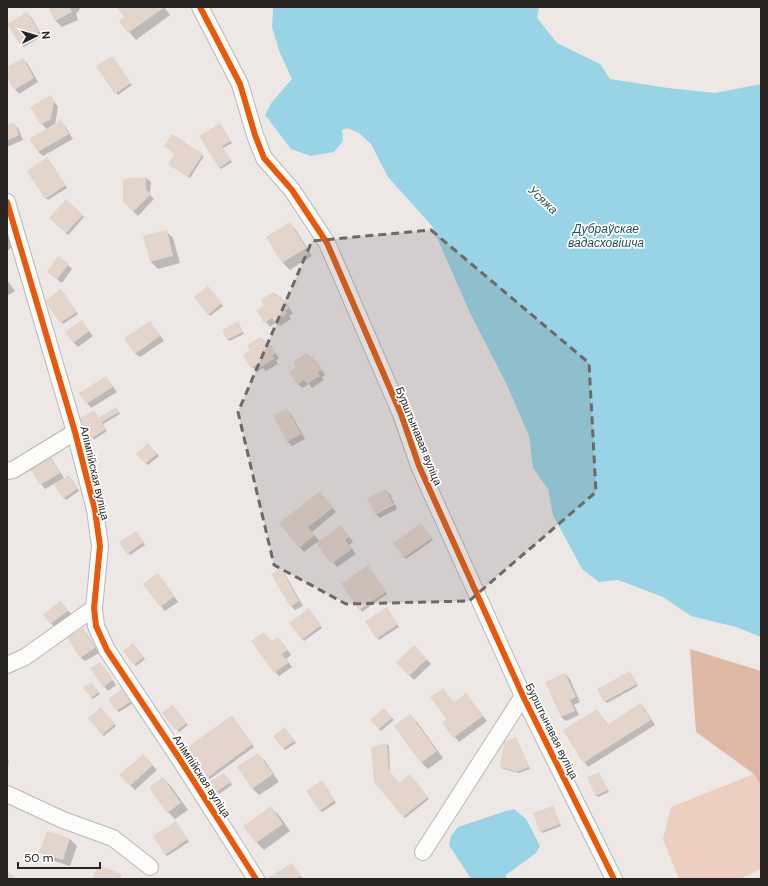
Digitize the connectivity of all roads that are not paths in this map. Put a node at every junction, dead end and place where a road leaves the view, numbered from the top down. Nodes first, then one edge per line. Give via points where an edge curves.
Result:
1 (200, 7) edge
2 (7, 202) edge
3 (75, 432) junction
4 (7, 472) edge
5 (94, 608) junction
6 (7, 665) edge
7 (524, 696) junction
8 (7, 794) edge
9 (423, 852) dead end
10 (150, 867) dead end
11 (256, 879) edge
12 (614, 879) edge

1 - 7 street, Бурштынавая вуліца via 240,84 264,158 292,190 327,243 401,414 419,466
2 - 3 street, Алімпійская вуліца
3 - 4 street
3 - 5 street, Алімпійская вуліца via 96,510 100,546
5 - 6 street via 25,657
5 - 11 street, Алімпійская вуліца via 96,626 107,650
7 - 9 street
7 - 12 street, Бурштынавая вуліца
8 - 10 street via 63,820 113,838

